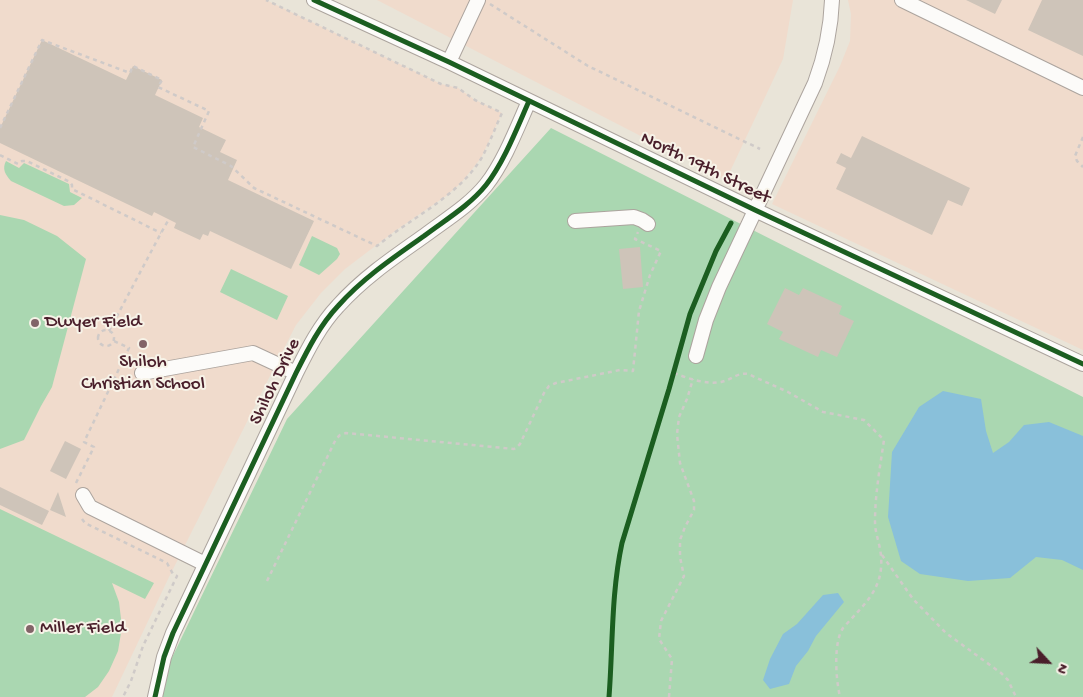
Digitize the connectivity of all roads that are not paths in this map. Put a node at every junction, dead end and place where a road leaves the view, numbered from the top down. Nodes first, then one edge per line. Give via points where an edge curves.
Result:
1 (314, 0) edge
2 (832, 0) edge
3 (902, 0) edge
4 (482, 1) edge
5 (449, 62) junction
6 (1083, 88) edge
7 (529, 101) junction
8 (755, 210) junction
9 (575, 221) dead end
10 (645, 222) road end
11 (696, 356) dead end
12 (1083, 364) edge
13 (142, 373) dead end
14 (296, 373) junction
15 (78, 493) road end
16 (205, 564) junction
17 (156, 690) edge
18 (149, 697) edge

1 - 5 street, North 19th Street
2 - 8 street via 829,36 820,70
3 - 6 street
4 - 5 street
5 - 7 street, North 19th Street
7 - 8 street, North 19th Street
7 - 14 street, Shiloh Drive via 485,186 465,205 369,277 339,305
8 - 11 street via 712,303
8 - 12 street, North 19th Street
9 - 10 street via 634,217
13 - 14 street via 253,353
14 - 16 street, Shiloh Drive
15 - 16 street via 90,507
16 - 17 street, Shiloh Drive via 168,645
17 - 18 street, Shiloh Drive

